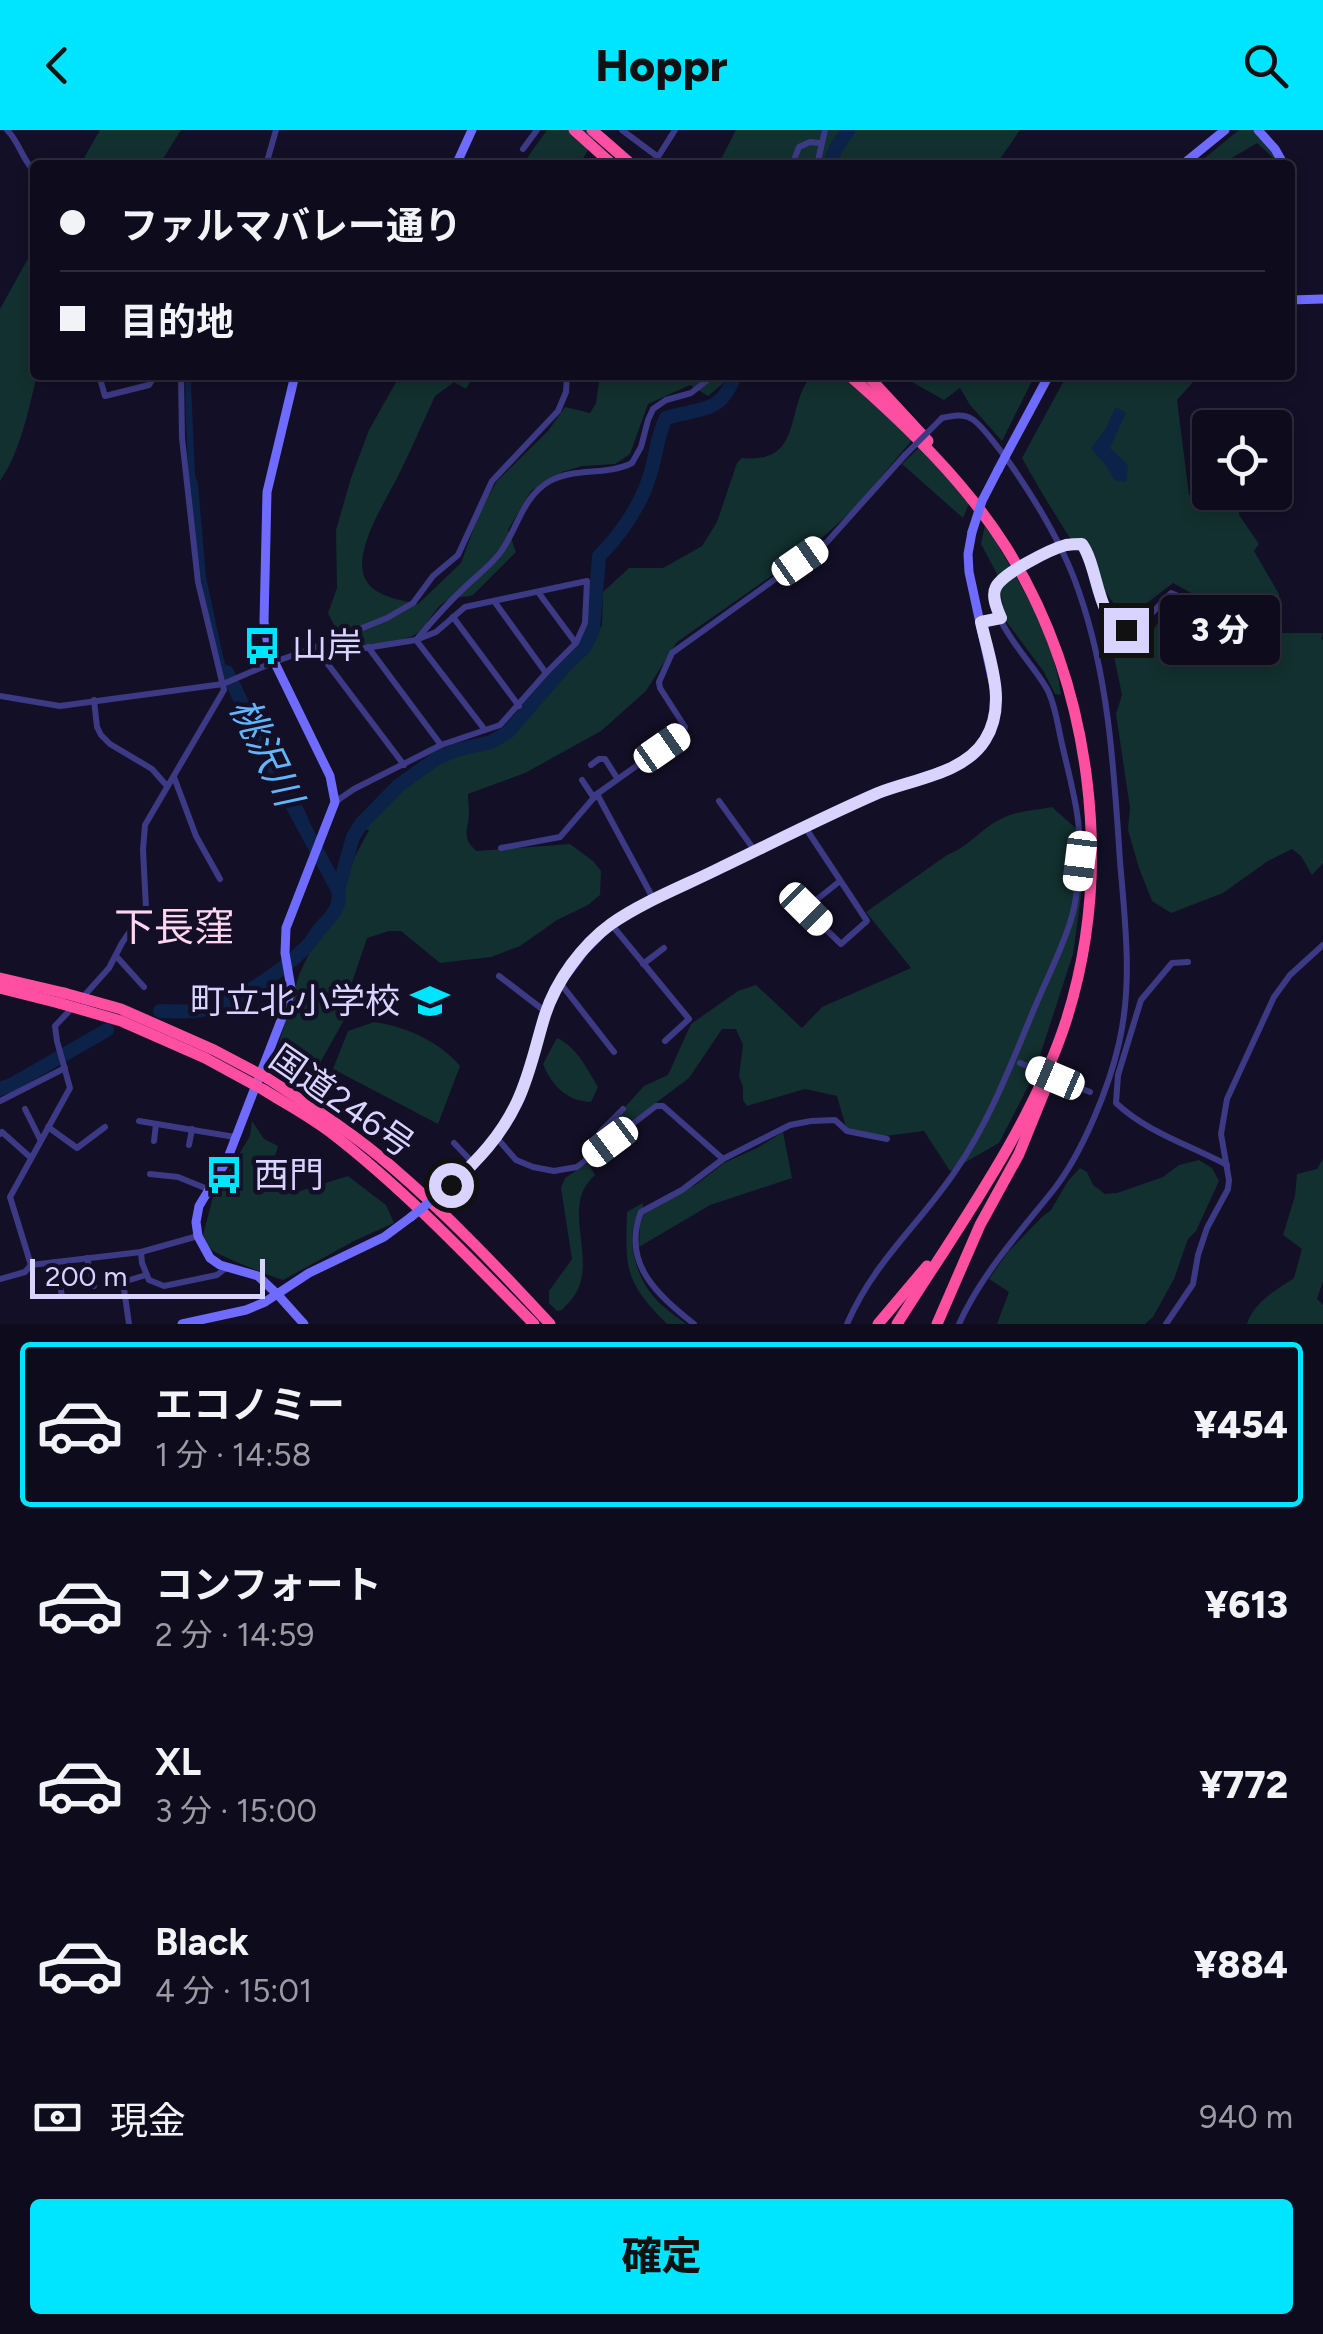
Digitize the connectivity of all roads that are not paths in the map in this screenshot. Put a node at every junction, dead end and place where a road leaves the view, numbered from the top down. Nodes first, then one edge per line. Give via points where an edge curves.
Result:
1 (7, 130) edge
2 (276, 130) edge
3 (472, 130) edge
4 (537, 130) edge
5 (622, 130) edge
6 (675, 130) edge
7 (825, 130) edge
8 (1225, 130) edge
9 (1258, 130) edge
10 (582, 132) edge
11 (820, 143) junction
12 (524, 149) dead end
13 (267, 160) edge
14 (458, 160) edge
15 (608, 160) edge
16 (624, 160) edge
17 (654, 160) edge
18 (656, 160) edge
19 (794, 160) edge
20 (818, 160) edge
21 (1188, 160) edge
22 (1281, 160) edge
23 (30, 166) edge
24 (1323, 299) edge
25 (1295, 300) edge
26 (100, 380) edge
27 (152, 380) edge
28 (180, 380) edge
29 (294, 380) edge
30 (567, 380) edge
31 (707, 380) edge
32 (1046, 380) edge
33 (870, 383) edge
34 (1005, 456) junction
35 (1060, 547) junction
36 (537, 592) junction
37 (494, 601) junction
38 (1222, 615) dead end
39 (453, 618) junction
40 (1001, 618) junction
41 (981, 622) junction
42 (416, 640) junction
43 (576, 643) junction
44 (368, 647) junction
45 (308, 650) junction
46 (321, 654) junction
47 (274, 662) junction
48 (546, 672) junction
49 (224, 684) junction
50 (0, 696) edge
51 (94, 700) junction
52 (518, 706) junction
53 (485, 730) junction
54 (442, 745) junction
55 (404, 765) junction
56 (590, 765) dead end
57 (174, 776) junction
58 (617, 778) junction
59 (582, 780) dead end
60 (168, 786) junction
61 (596, 796) junction
62 (719, 801) dead end
63 (335, 802) junction
64 (805, 827) junction
65 (500, 848) dead end
66 (755, 851) junction
67 (220, 880) dead end
68 (840, 880) junction
69 (654, 900) junction
70 (610, 924) junction
71 (1323, 945) edge
72 (664, 948) dead end
73 (116, 956) junction
74 (1188, 962) dead end
75 (644, 964) junction
76 (499, 976) dead end
77 (0, 978) edge
78 (560, 982) junction
79 (144, 987) dead end
80 (0, 988) edge
81 (62, 998) junction
82 (546, 1012) junction
83 (664, 1042) dead end
84 (614, 1052) dead end
85 (1016, 1062) junction
86 (64, 1066) junction
87 (1113, 1074) junction
88 (1046, 1086) junction
89 (1101, 1099) junction
90 (0, 1101) edge
91 (25, 1109) dead end
92 (624, 1109) dead end
93 (139, 1121) dead end
94 (156, 1124) junction
95 (48, 1127) junction
96 (105, 1127) dead end
97 (192, 1130) junction
98 (0, 1134) edge
99 (235, 1137) junction
100 (497, 1138) junction
101 (887, 1138) dead end
102 (40, 1139) junction
103 (154, 1141) dead end
104 (454, 1144) dead end
105 (190, 1146) dead end
106 (30, 1157) junction
107 (723, 1158) junction
108 (586, 1160) junction
109 (474, 1164) junction
110 (1227, 1165) junction
111 (150, 1174) dead end
112 (210, 1190) junction
113 (10, 1197) junction
114 (0, 1199) edge
115 (955, 1232) junction
116 (198, 1236) junction
117 (141, 1252) junction
118 (86, 1258) junction
119 (55, 1262) junction
120 (31, 1265) junction
121 (226, 1267) junction
122 (146, 1275) junction
123 (0, 1279) edge
124 (94, 1286) dead end
125 (278, 1295) junction
126 (62, 1296) dead end
127 (539, 1322) edge
128 (130, 1324) edge
129 (182, 1324) edge
130 (304, 1324) edge
131 (694, 1324) edge
132 (847, 1324) edge
133 (878, 1324) edge
134 (900, 1324) edge
135 (936, 1324) edge
136 (959, 1324) edge
137 (1166, 1324) edge

1 - 23 street
2 - 13 street
3 - 14 street
4 - 12 street
5 - 17 street
6 - 18 street
7 - 11 street
8 - 21 street
9 - 22 street
10 - 15 highway
10 - 16 highway
11 - 19 street via 799,146
11 - 20 street
24 - 25 street
26 - 27 street via 105,396
28 - 49 street via 196,563
29 - 47 street via 267,492 264,622
30 - 45 street via 558,411 492,481 458,556 412,603
31 - 42 street via 653,410 632,464 570,474 535,493 502,552
32 - 34 street
33 - 88 highway via 956,473 1010,547 1057,642 1080,718 1095,825 1092,909 1082,981
33 - 115 highway via 982,512 1030,590 1058,657 1086,784 1088,907 1066,1022 1040,1084
34 - 35 street
34 - 41 street, bridge via 982,501 968,554
34 - 58 street, bridge via 971,418 942,418 827,542 672,653 659,682 684,732
35 - 38 street via 1082,544 1118,628 1137,626 1171,593
35 - 40 street, bridge via 995,588
35 - 87 street via 1093,634 1116,796 1127,990
36 - 37 street
36 - 43 street
36 - 43 street via 587,582 585,622
37 - 39 street via 465,607
37 - 48 street
39 - 42 street
39 - 52 street
40 - 41 street
40 - 85 street via 1049,692 1080,825 1072,916
41 - 64 street via 997,701 975,753
42 - 44 street
42 - 53 street
43 - 48 street
44 - 46 street
44 - 54 street
45 - 46 street
45 - 47 street
46 - 55 street
47 - 49 street
47 - 63 street via 330,776
48 - 52 street
49 - 51 street
49 - 57 street
50 - 51 street via 60,706
51 - 60 street via 100,735
52 - 53 street
53 - 54 street
54 - 55 street
55 - 63 street
56 - 58 street via 604,759
57 - 60 street
57 - 67 street
58 - 61 street
59 - 61 street
60 - 73 street via 145,825 146,908
61 - 65 street via 560,837
61 - 69 street
62 - 66 street
63 - 99 street via 286,928 287,1005
64 - 66 street
64 - 68 street
66 - 69 street
68 - 68 street via 867,921 841,944 806,909
69 - 70 street
70 - 75 street
70 - 78 street
71 - 110 street via 1274,997 1226,1099 1221,1134
72 - 75 street
73 - 79 street
73 - 86 street via 55,1026
74 - 87 street via 1172,963 1142,1000
75 - 83 street via 689,1019
76 - 82 street
77 - 81 highway, 国道246号
78 - 82 street
78 - 84 street
80 - 81 highway, 国道246号
81 - 127 highway, 国道246号, bridge via 265,1084 382,1175
82 - 100 street via 523,1090
85 - 89 street, bridge
85 - 132 street via 957,1169 888,1253
86 - 90 street
86 - 95 street via 70,1088
87 - 89 street
87 - 110 street via 1122,1108
88 - 134 highway
88 - 135 highway
89 - 136 street via 1075,1156 986,1276
91 - 102 street
92 - 108 street via 602,1130
93 - 94 street
94 - 97 street
94 - 103 street
95 - 96 street via 77,1148
95 - 102 street
97 - 99 street
97 - 105 street
98 - 106 street
99 - 112 street
100 - 108 street via 516,1160 533,1166 554,1171
100 - 109 street
101 - 107 street via 847,1131 835,1120 811,1121
102 - 106 street
104 - 109 street
106 - 113 street
107 - 108 street via 656,1106
107 - 131 street via 638,1218 636,1250 646,1276
109 - 125 street, bridge via 375,1242
110 - 137 street via 1228,1189 1207,1228 1193,1284
111 - 112 street
112 - 116 street via 196,1214
113 - 114 street
113 - 120 street
115 - 133 highway
115 - 134 highway
116 - 117 street
116 - 121 street via 210,1258
117 - 118 street
117 - 122 street
118 - 119 street
118 - 124 street
119 - 120 street
119 - 126 street
120 - 123 street
121 - 122 street via 164,1286
121 - 125 street via 258,1276
122 - 128 street via 122,1282
125 - 129 street via 246,1310
125 - 130 street

